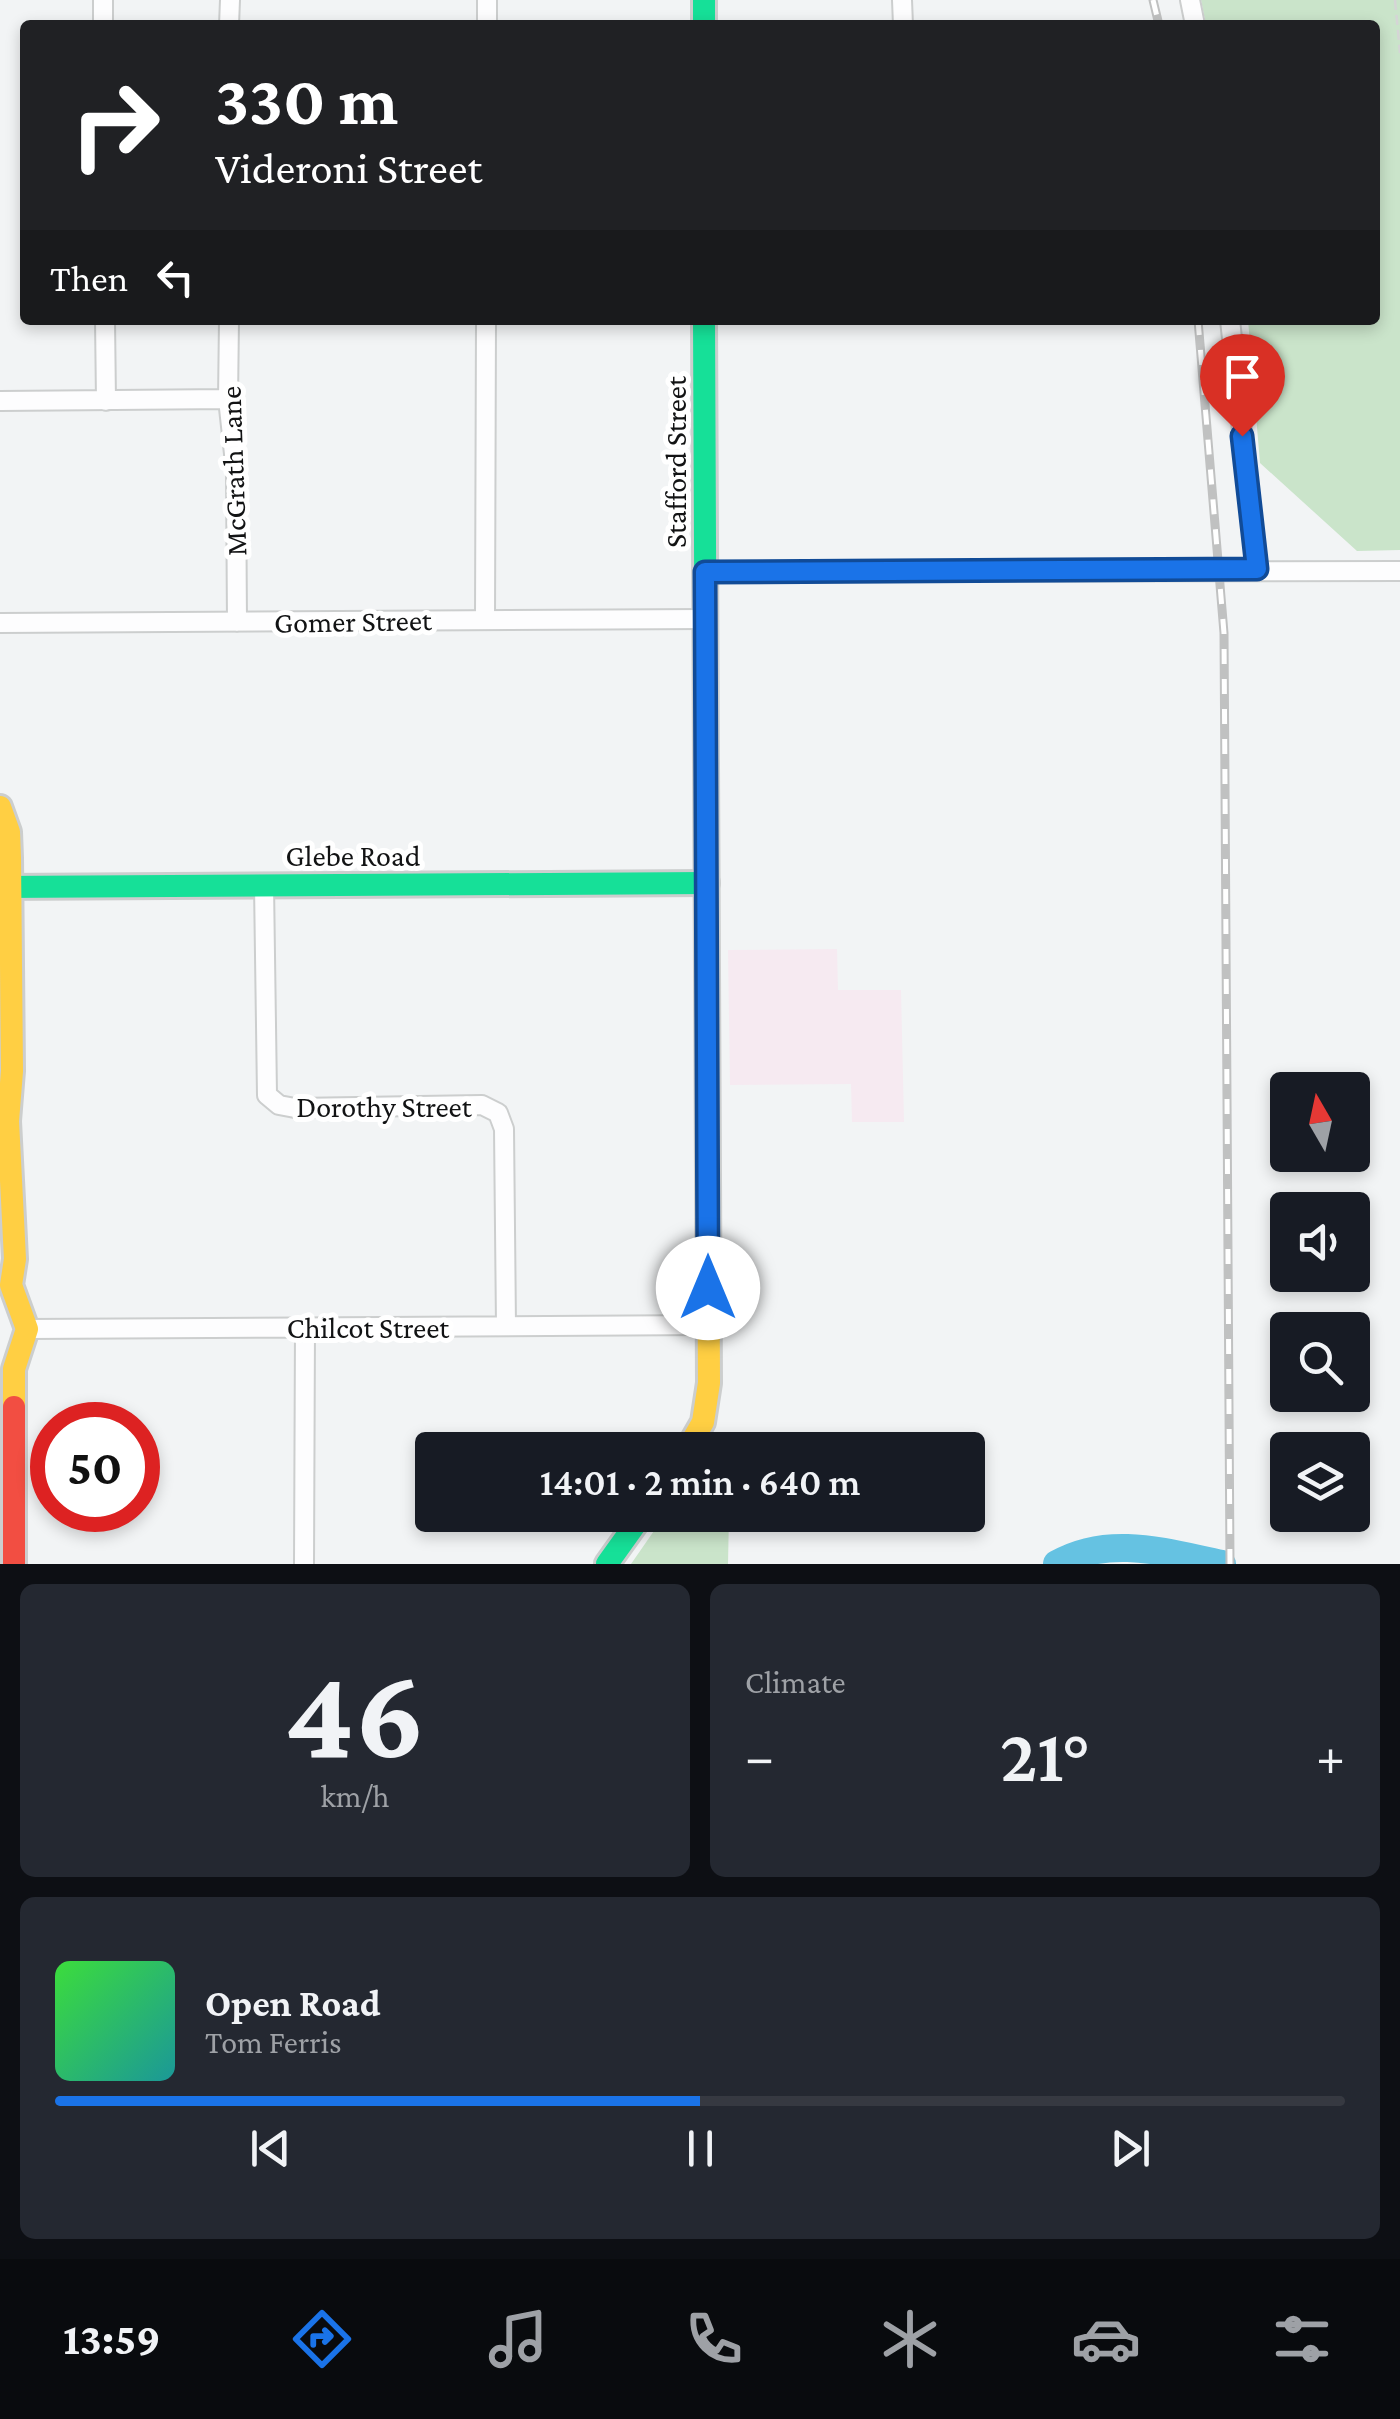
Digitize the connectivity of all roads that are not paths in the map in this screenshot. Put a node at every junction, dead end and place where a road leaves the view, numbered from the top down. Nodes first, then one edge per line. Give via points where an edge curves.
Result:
1 (105, 325) edge
2 (229, 325) edge
3 (486, 325) edge
4 (704, 325) edge
5 (1231, 325) edge
6 (228, 399) junction
7 (0, 401) edge
8 (106, 401) junction
9 (1257, 569) junction
10 (1400, 570) edge
11 (705, 572) junction
12 (705, 619) junction
13 (485, 620) junction
14 (237, 622) junction
15 (0, 623) edge
16 (0, 807) edge
17 (706, 883) junction
18 (264, 885) junction
19 (5, 886) edge
20 (708, 1325) junction
21 (506, 1326) junction
22 (304, 1328) junction
23 (26, 1329) junction
24 (695, 1432) edge
25 (630, 1532) edge
26 (14, 1564) edge
27 (304, 1564) edge
28 (607, 1564) edge

1 - 8 street
2 - 6 street, McGrath Lane
3 - 13 street
4 - 11 street, Stafford Street
5 - 9 street
6 - 8 street
6 - 14 street, McGrath Lane via 236,472
7 - 8 street
9 - 10 street
9 - 11 street
11 - 12 street, Stafford Street
12 - 13 street, Gomer Street
12 - 17 street, Stafford Street
13 - 14 street, Gomer Street
14 - 15 street, Gomer Street
16 - 19 street via 9,836
17 - 18 street, Glebe Road
17 - 20 street, Stafford Street
18 - 19 street, Glebe Road
18 - 21 street, Dorothy Street via 267,1095 294,1108 495,1110 504,1129
19 - 23 street via 11,1285
20 - 21 street, Chilcot Street
20 - 24 street, Stafford Street via 708,1399
21 - 22 street, Chilcot Street
22 - 23 street, Chilcot Street
22 - 27 street
23 - 26 street via 14,1369
25 - 28 street

